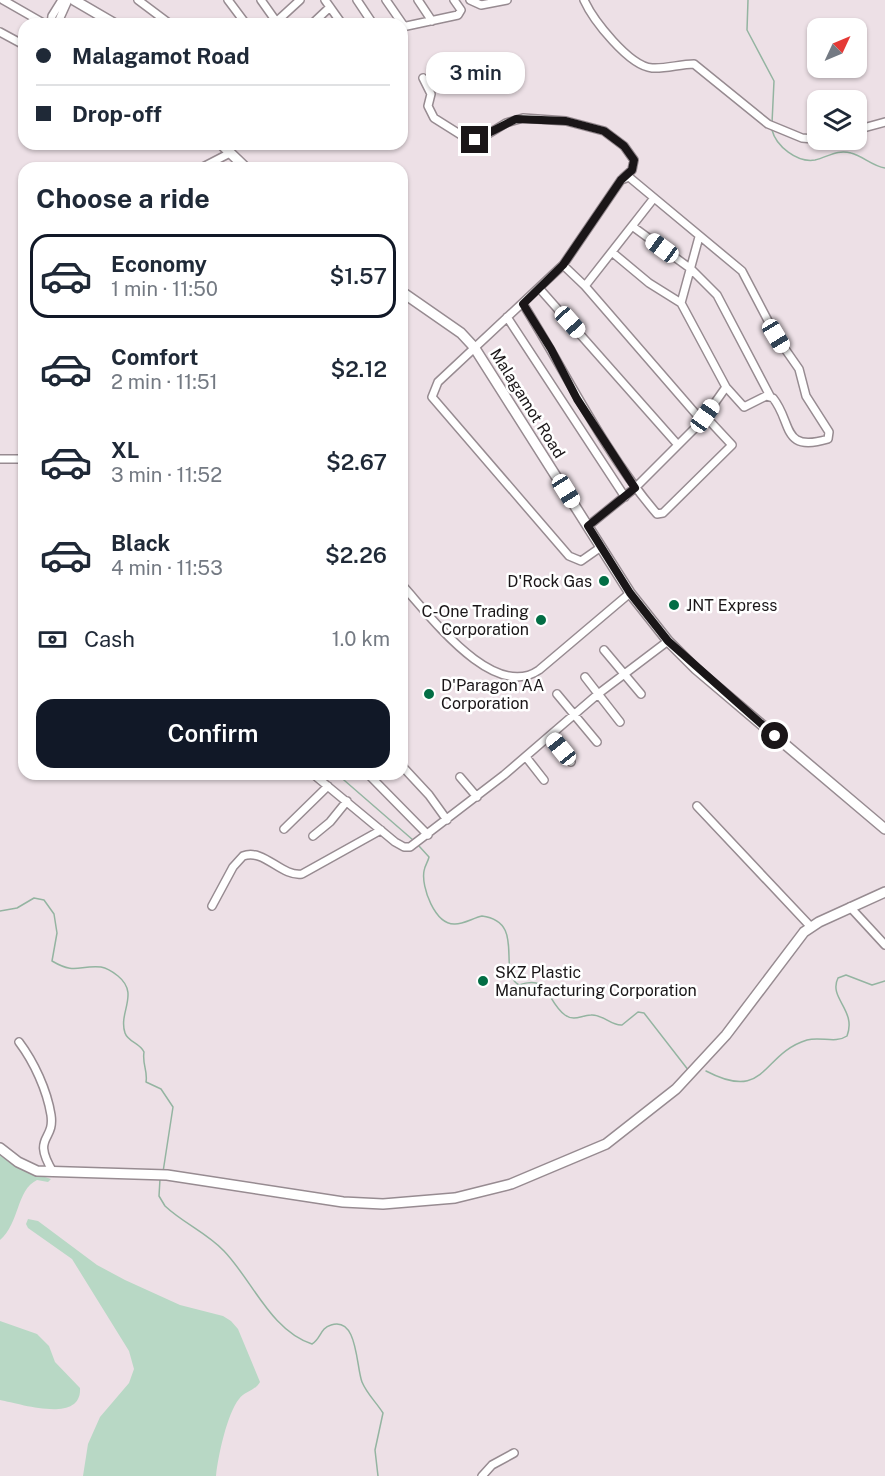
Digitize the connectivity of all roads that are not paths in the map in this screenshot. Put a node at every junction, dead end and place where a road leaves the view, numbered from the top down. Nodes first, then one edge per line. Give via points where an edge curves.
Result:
1 (3, 0) edge
2 (62, 0) edge
3 (68, 0) edge
4 (74, 0) edge
5 (138, 0) edge
6 (228, 0) edge
7 (262, 0) edge
8 (300, 0) edge
9 (325, 0) edge
10 (357, 0) edge
11 (386, 0) edge
12 (418, 0) edge
13 (454, 0) edge
14 (470, 0) edge
15 (507, 0) edge
16 (584, 0) edge
17 (330, 7) junction
18 (34, 18) edge
19 (52, 18) edge
20 (58, 18) edge
21 (105, 18) edge
22 (162, 18) edge
23 (242, 18) edge
24 (274, 18) edge
25 (282, 18) edge
26 (318, 18) edge
27 (338, 18) edge
28 (370, 18) edge
29 (397, 18) edge
30 (432, 21) junction
31 (408, 26) edge
32 (0, 32) edge
33 (18, 42) edge
34 (423, 78) dead end
35 (885, 122) edge
36 (867, 127) edge
37 (807, 138) edge
38 (227, 150) edge
39 (230, 153) junction
40 (213, 162) edge
41 (240, 162) edge
42 (623, 178) junction
43 (654, 198) junction
44 (632, 226) junction
45 (699, 237) junction
46 (613, 253) junction
47 (563, 265) junction
48 (691, 269) junction
49 (585, 286) junction
50 (539, 288) junction
51 (408, 296) edge
52 (681, 303) junction
53 (523, 304) junction
54 (507, 317) junction
55 (474, 346) junction
56 (726, 387) junction
57 (770, 396) junction
58 (704, 418) junction
59 (678, 445) junction
60 (0, 459) edge
61 (18, 459) edge
62 (635, 488) junction
63 (625, 496) junction
64 (588, 526) junction
65 (601, 547) junction
66 (408, 591) edge
67 (630, 593) junction
68 (668, 641) junction
69 (604, 650) dead end
70 (623, 674) junction
71 (585, 677) dead end
72 (557, 694) dead end
73 (598, 694) junction
74 (641, 694) dead end
75 (573, 716) junction
76 (620, 722) dead end
77 (550, 736) junction
78 (597, 742) dead end
79 (526, 757) junction
80 (572, 762) dead end
81 (408, 772) edge
82 (460, 777) dead end
83 (320, 780) edge
84 (374, 780) edge
85 (544, 780) dead end
86 (328, 786) junction
87 (477, 797) junction
88 (347, 801) junction
89 (697, 806) dead end
90 (447, 820) junction
91 (284, 829) dead end
92 (885, 829) edge
93 (381, 830) junction
94 (428, 835) junction
95 (312, 836) dead end
96 (885, 892) edge
97 (212, 906) dead end
98 (850, 907) junction
99 (811, 927) junction
100 (885, 945) edge
101 (20, 1042) dead end
102 (0, 1148) edge
103 (53, 1172) junction
104 (513, 1453) dead end
105 (482, 1476) edge

1 - 18 street
2 - 19 street
3 - 20 street
4 - 21 street
5 - 22 street
6 - 23 street
7 - 24 street
8 - 25 street
9 - 17 street
10 - 28 street
11 - 29 street
12 - 30 street
13 - 30 street via 461,10 459,14
14 - 15 street via 482,5
16 - 37 street via 606,32 642,64 653,68 694,64 768,124
17 - 26 street
17 - 27 street
30 - 31 street
32 - 33 street
34 - 42 street via 431,94 428,106 434,118 463,137 480,139 523,118 594,126 614,138 634,160 632,170
35 - 36 street
38 - 39 street
39 - 40 street
39 - 41 street
42 - 43 street via 633,179
42 - 47 street
43 - 44 street
43 - 45 street
44 - 46 street
44 - 48 street
45 - 48 street
45 - 57 street via 746,276 776,336 799,369 806,396 830,438 795,440
46 - 49 street
46 - 52 street
47 - 49 street
47 - 50 street
48 - 52 street
48 - 57 street via 723,304
49 - 58 street
50 - 53 street
50 - 59 street
51 - 55 street, Malagamot Road
52 - 56 street
53 - 54 street
53 - 62 street via 577,399
54 - 55 street
54 - 63 street
55 - 64 street, Malagamot Road
55 - 65 street via 438,381 432,397 569,556 581,561
56 - 57 street via 744,406
56 - 58 street
58 - 59 street
58 - 62 street via 732,446 661,515
59 - 62 street
60 - 61 street
62 - 63 street
63 - 64 street
64 - 65 street, Malagamot Road
65 - 67 street, Malagamot Road
66 - 67 street via 471,657 501,674 516,677 539,670
67 - 68 street, Malagamot Road
68 - 70 street
68 - 92 street, Malagamot Road
69 - 70 street
70 - 73 street
70 - 74 street
71 - 73 street
72 - 75 street
73 - 75 street
73 - 76 street
75 - 77 street
75 - 78 street
77 - 79 street
77 - 80 street
79 - 85 street
79 - 87 street
81 - 90 street
82 - 87 street
83 - 86 street
84 - 94 street
86 - 88 street
86 - 91 street
87 - 90 street
88 - 93 street
88 - 95 street
89 - 99 street
90 - 94 street
93 - 94 street via 408,848
93 - 97 street via 302,874 290,873 259,856 243,856
96 - 98 street
98 - 99 street
98 - 100 street
99 - 103 street via 789,948 726,1035 676,1089 606,1144 511,1184 455,1198 383,1204 344,1202 167,1175
101 - 103 street via 35,1066 51,1114 42,1145
102 - 103 street via 29,1168
104 - 105 street

